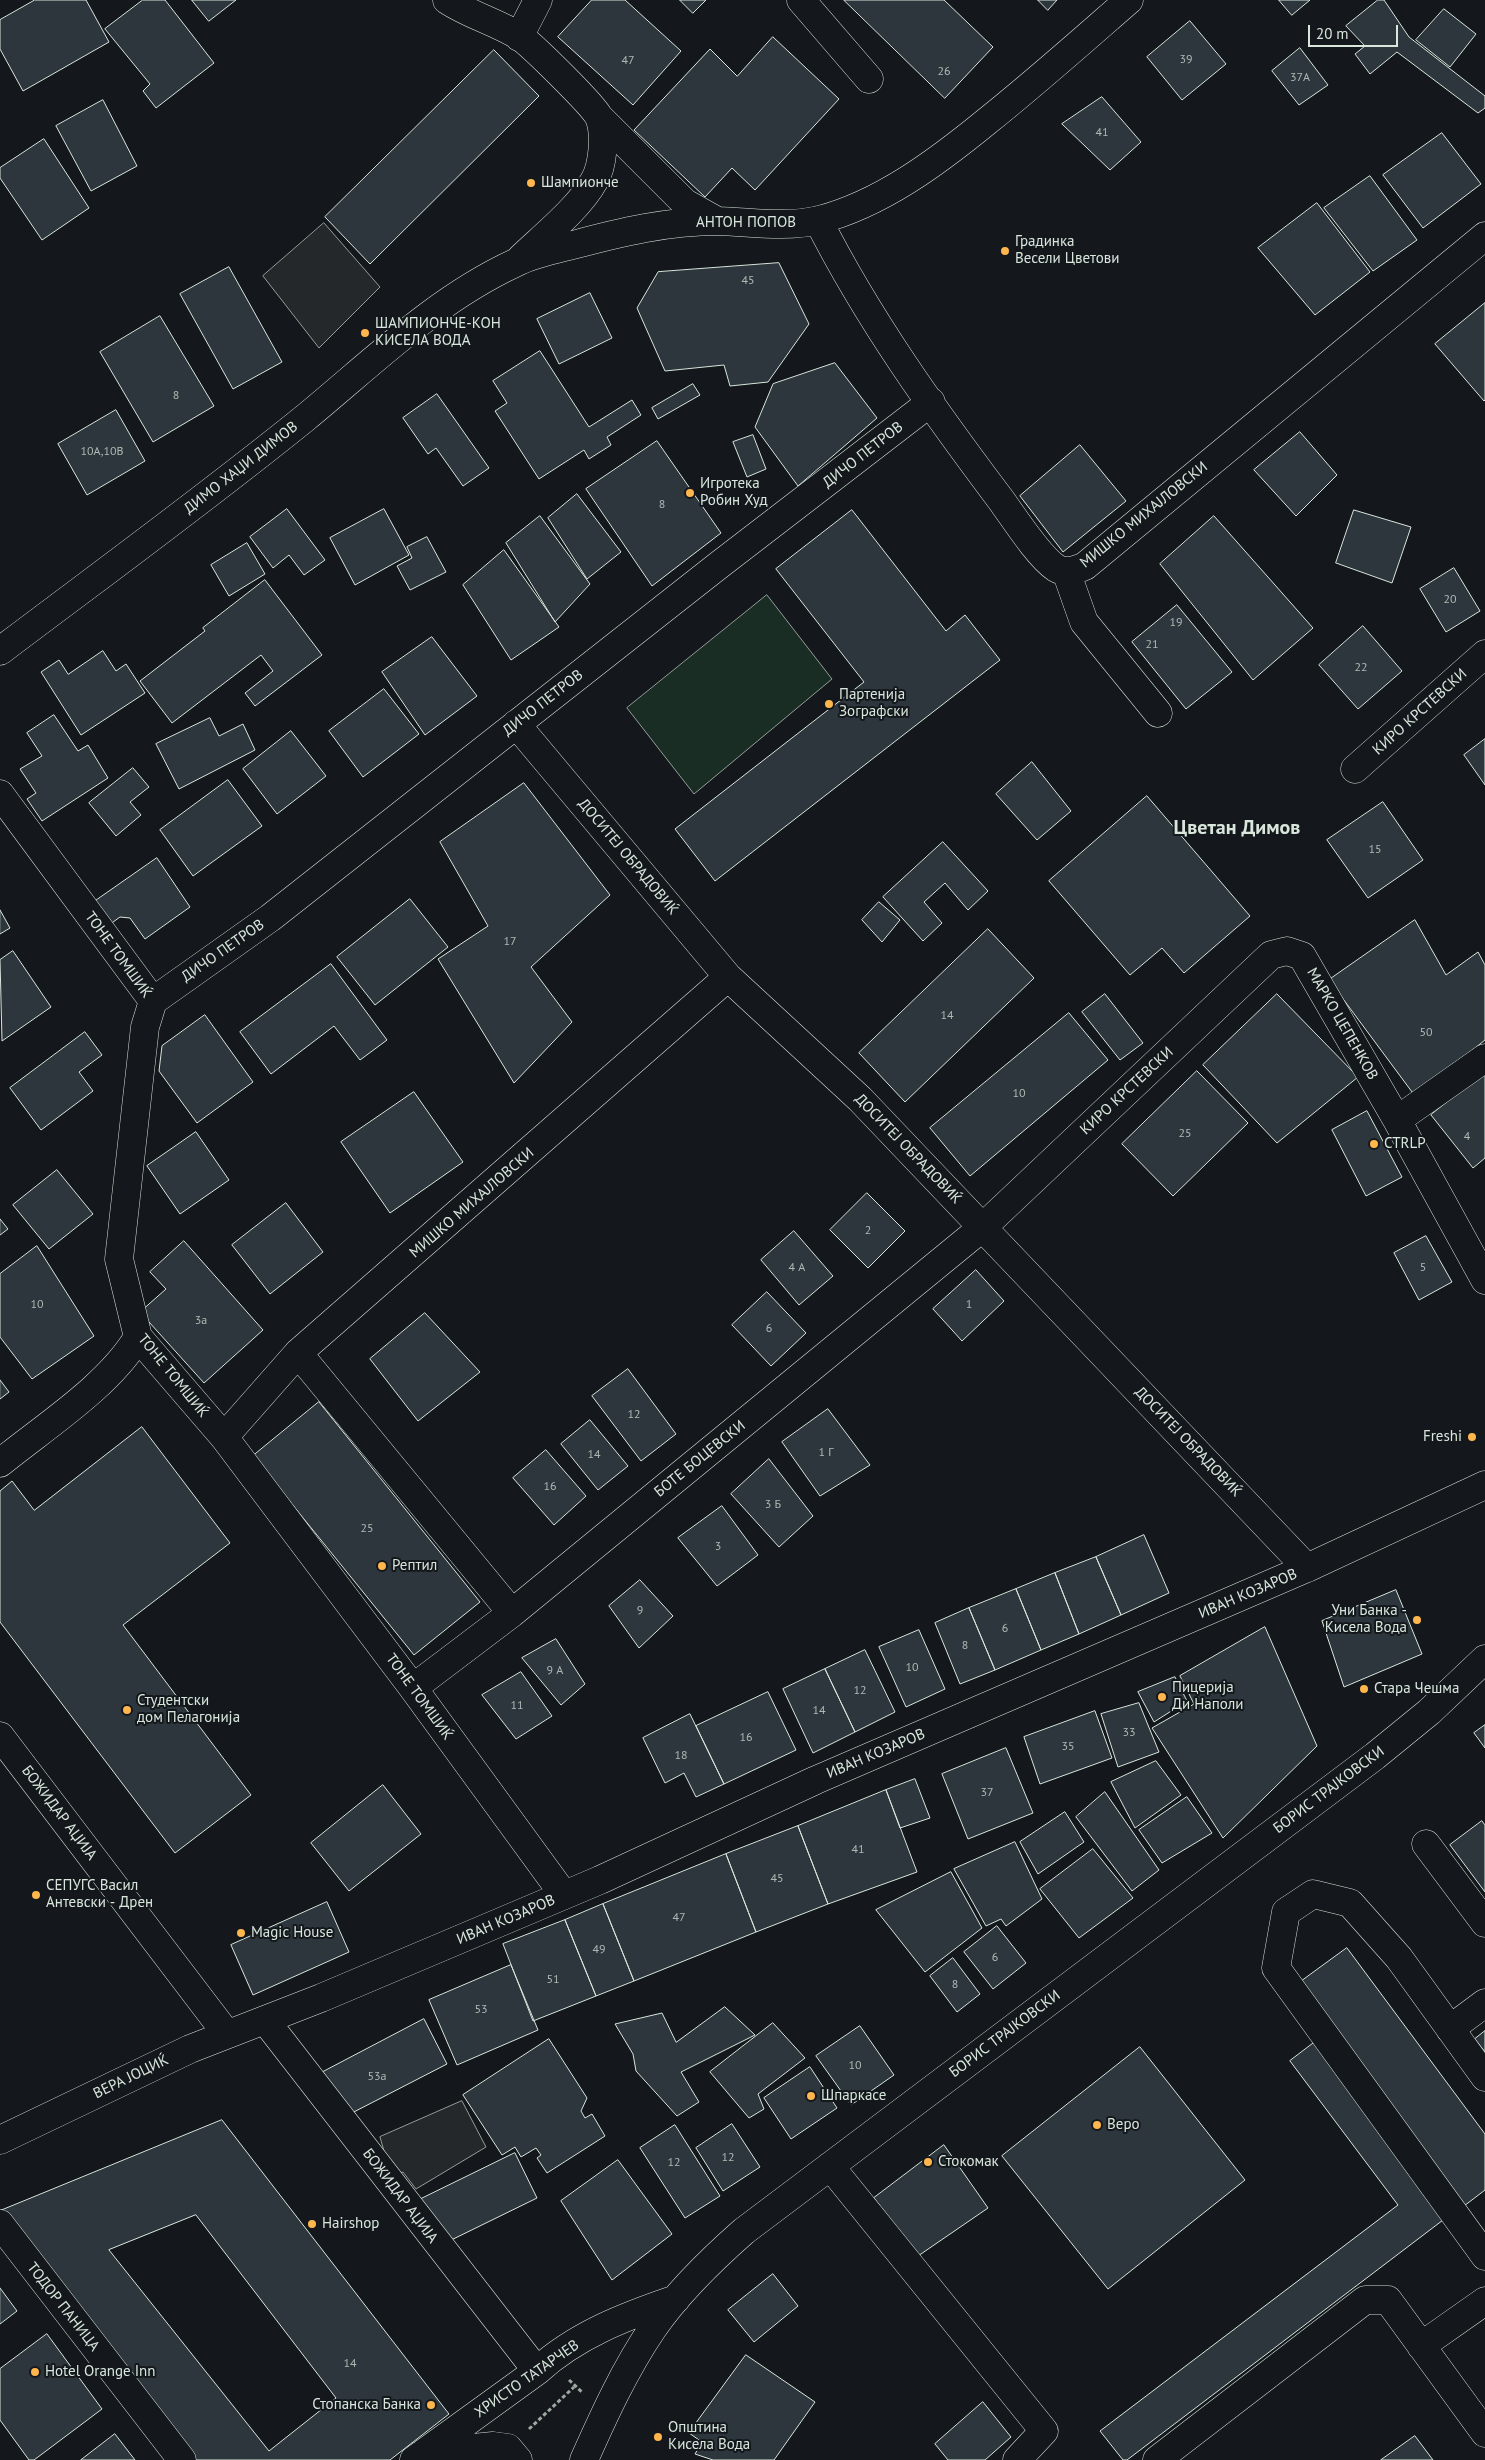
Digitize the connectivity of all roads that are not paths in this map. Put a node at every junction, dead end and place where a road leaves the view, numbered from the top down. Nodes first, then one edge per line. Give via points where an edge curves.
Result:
1 (447, 0) edge
2 (538, 0) edge
3 (801, 0) edge
4 (1129, 0) edge
5 (519, 37) junction
6 (869, 79) dead end
7 (599, 117) junction
8 (818, 220) junction
9 (717, 221) junction
10 (1485, 236) edge
11 (518, 261) junction
12 (479, 281) joint
13 (931, 402) junction
14 (1066, 571) junction
15 (0, 651) edge
16 (1485, 654) edge
17 (1158, 712) dead end
18 (516, 724) junction
19 (1355, 769) dead end
20 (0, 794) edge
21 (1271, 955) joint
22 (728, 977) junction
23 (153, 1001) junction
24 (1485, 1058) edge
25 (1397, 1120) junction
26 (984, 1227) junction
27 (1485, 1280) edge
28 (138, 1337) junction
29 (298, 1353) junction
30 (224, 1437) junction
31 (0, 1463) edge
32 (1485, 1485) edge
33 (1307, 1568) junction
34 (512, 1613) junction
35 (1485, 1659) edge
36 (413, 1688) junction
37 (0, 1736) edge
38 (1426, 1844) dead end
39 (564, 1895) junction
40 (1485, 1923) edge
41 (1485, 2003) edge
42 (265, 2020) junction
43 (1450, 2029) junction
44 (226, 2034) junction
45 (1485, 2077) edge
46 (0, 2140) edge
47 (830, 2166) junction
48 (0, 2224) edge
49 (1485, 2256) edge
50 (676, 2299) junction
51 (1485, 2301) edge
52 (1421, 2346) junction
53 (537, 2372) junction
54 (1485, 2433) edge
55 (513, 2454) edge
56 (418, 2457) edge
57 (182, 2460) edge
58 (584, 2460) edge
59 (1017, 2460) edge
60 (1157, 2460) edge

1 - 5 street
2 - 5 street
3 - 6 street
4 - 8 street, АНТОН ПОПОВ via 947,153 899,185
5 - 7 street via 566,80
7 - 9 street via 686,202
7 - 11 street via 602,154 594,181
8 - 9 street, АНТОН ПОПОВ via 767,225
8 - 13 street, МИШКО МИХАЈЛОВСКИ via 867,309
9 - 11 street, АНТОН ПОПОВ via 641,228
10 - 14 street, МИШКО МИХАЈЛОВСКИ via 1085,566
11 - 12 street, АНТОН ПОПОВ
12 - 15 street, ДИМО ХАЏИ ДИМОВ via 403,335 267,448
13 - 14 street, МИШКО МИХАЈЛОВСКИ via 1025,532 1056,568
13 - 18 street, ДИЧО ПЕТРОВ
14 - 17 street via 1084,622
16 - 19 street, КИРО КРСТЕВСКИ
18 - 22 street, ДОСИТЕЈ ОБРАДОВИЌ
18 - 23 street, ДИЧО ПЕТРОВ via 270,918
20 - 23 street, ТОНЕ ТОМШИЌ
21 - 25 street, МАРКО ЦЕПЕНКОВ via 1287,951 1302,956
21 - 26 street, КИРО КРСТЕВСКИ
22 - 26 street, ДОСИТЕЈ ОБРАДОВИЌ via 860,1099
22 - 29 street, МИШКО МИХАЈЛОВСКИ
23 - 28 street, ТОНЕ ТОМШИЌ via 144,1027 119,1259
24 - 25 street
25 - 27 street, МАРКО ЦЕПЕНКОВ
26 - 33 street, ДОСИТЕЈ ОБРАДОВИЌ
26 - 34 street, БОТЕ БОЦЕВСКИ
28 - 30 street, ТОНЕ ТОМШИЌ
28 - 31 street via 118,1364 96,1385
29 - 30 street, МИШКО МИХАЈЛОВСКИ
29 - 34 street
30 - 36 street, ТОНЕ ТОМШИЌ
32 - 33 street, ИВАН КОЗАРОВ
33 - 39 street, ИВАН КОЗАРОВ via 816,1780
34 - 36 street, БОТЕ БОЦЕВСКИ
35 - 47 street, БОРИС ТРАЈКОВСКИ via 1429,1712 1375,1756
36 - 39 street, ТОНЕ ТОМШИЌ
37 - 44 street, БОЖИДАР АЏИЈА
38 - 40 street
39 - 42 street, ИВАН КОЗАРОВ
41 - 43 street
42 - 44 street, ВЕРА ЈОЦИЌ
42 - 53 street, БОЖИДАР АЏИЈА
43 - 45 street
43 - 49 street via 1399,1958 1350,1903 1314,1894 1286,1912 1276,1968
44 - 46 street, ВЕРА ЈОЦИЌ
47 - 50 street, БОРИС ТРАЈКОВСКИ via 744,2230
47 - 59 street via 1044,2431
48 - 57 street, ТОДОР ПАНИЦА
50 - 53 street, ХРИСТО ТАТАРЧЕВ via 624,2316 550,2360
50 - 58 street, БОРИС ТРАЈКОВСКИ via 653,2328 631,2365
51 - 52 street
52 - 54 street
52 - 60 street via 1388,2300 1365,2300
53 - 56 street, ХРИСТО ТАТАРЧЕВ
55 - 56 street via 493,2446

